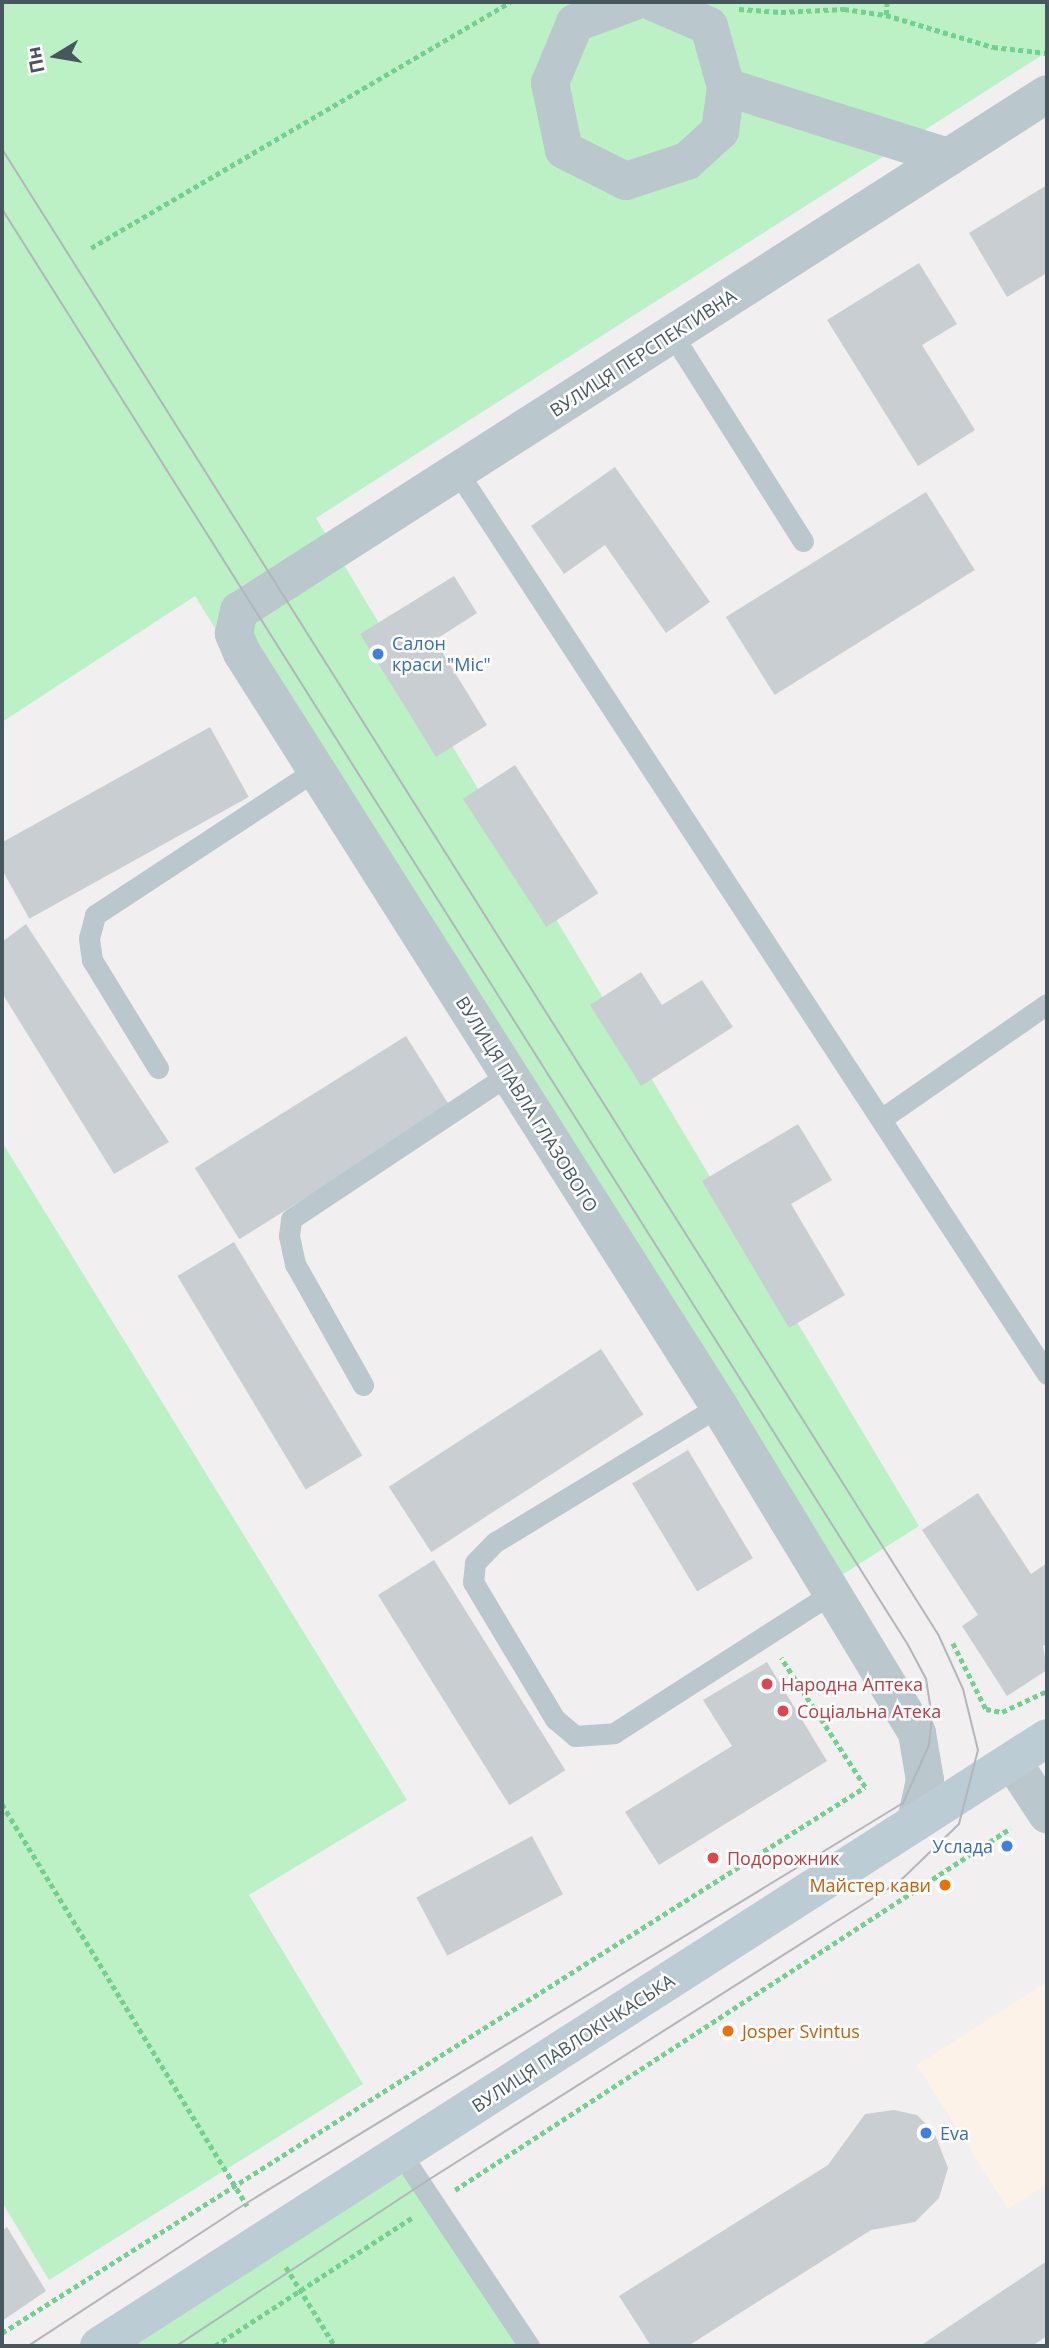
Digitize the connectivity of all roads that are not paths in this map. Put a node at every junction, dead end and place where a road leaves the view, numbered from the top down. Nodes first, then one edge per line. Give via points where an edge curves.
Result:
1 (633, 2) edge
2 (653, 2) edge
3 (726, 87) junction
4 (1047, 94) edge
5 (948, 157) junction
6 (671, 334) junction
7 (457, 471) junction
8 (803, 541) dead end
9 (239, 611) joint
10 (316, 770) junction
11 (1047, 1004) edge
12 (158, 1068) dead end
13 (508, 1074) junction
14 (881, 1119) junction
15 (1047, 1374) edge
16 (363, 1385) dead end
17 (719, 1406) junction
18 (834, 1592) junction
19 (1047, 1738) edge
20 (1012, 1761) junction
21 (1045, 1811) edge
22 (916, 1821) junction
23 (401, 2154) junction
24 (99, 2346) edge
25 (529, 2346) edge

1 - 3 street via 575,23 550,83 564,150 626,181 687,161 720,131
2 - 3 street via 709,26
3 - 5 street
4 - 5 street, ВУЛИЦЯ ПЕРСПЕКТИВНА
5 - 6 street, ВУЛИЦЯ ПЕРСПЕКТИВНА
6 - 7 street, ВУЛИЦЯ ПЕРСПЕКТИВНА
6 - 8 lane
7 - 9 street, ВУЛИЦЯ ПЕРСПЕКТИВНА
7 - 14 lane
9 - 10 street, ВУЛИЦЯ ПАВЛА ГЛАЗОВОГО via 234,634 242,653
10 - 12 lane via 95,915 89,938 92,960
10 - 13 street, ВУЛИЦЯ ПАВЛА ГЛАЗОВОГО
11 - 14 lane
13 - 16 lane via 291,1219 295,1264
13 - 17 street, ВУЛИЦЯ ПАВЛА ГЛАЗОВОГО
14 - 15 lane
17 - 18 street, ВУЛИЦЯ ПАВЛА ГЛАЗОВОГО
17 - 18 lane via 495,1542 475,1563 472,1583 555,1719 575,1736 614,1732
18 - 22 street, ВУЛИЦЯ ПАВЛА ГЛАЗОВОГО via 917,1733 925,1780
19 - 20 street, ВУЛИЦЯ ПАВЛОКІЧКАСЬКА
20 - 21 street
20 - 22 street, ВУЛИЦЯ ПАВЛОКІЧКАСЬКА
22 - 23 street, ВУЛИЦЯ ПАВЛОКІЧКАСЬКА
23 - 24 street, ВУЛИЦЯ ПАВЛОКІЧКАСЬКА
23 - 25 lane

